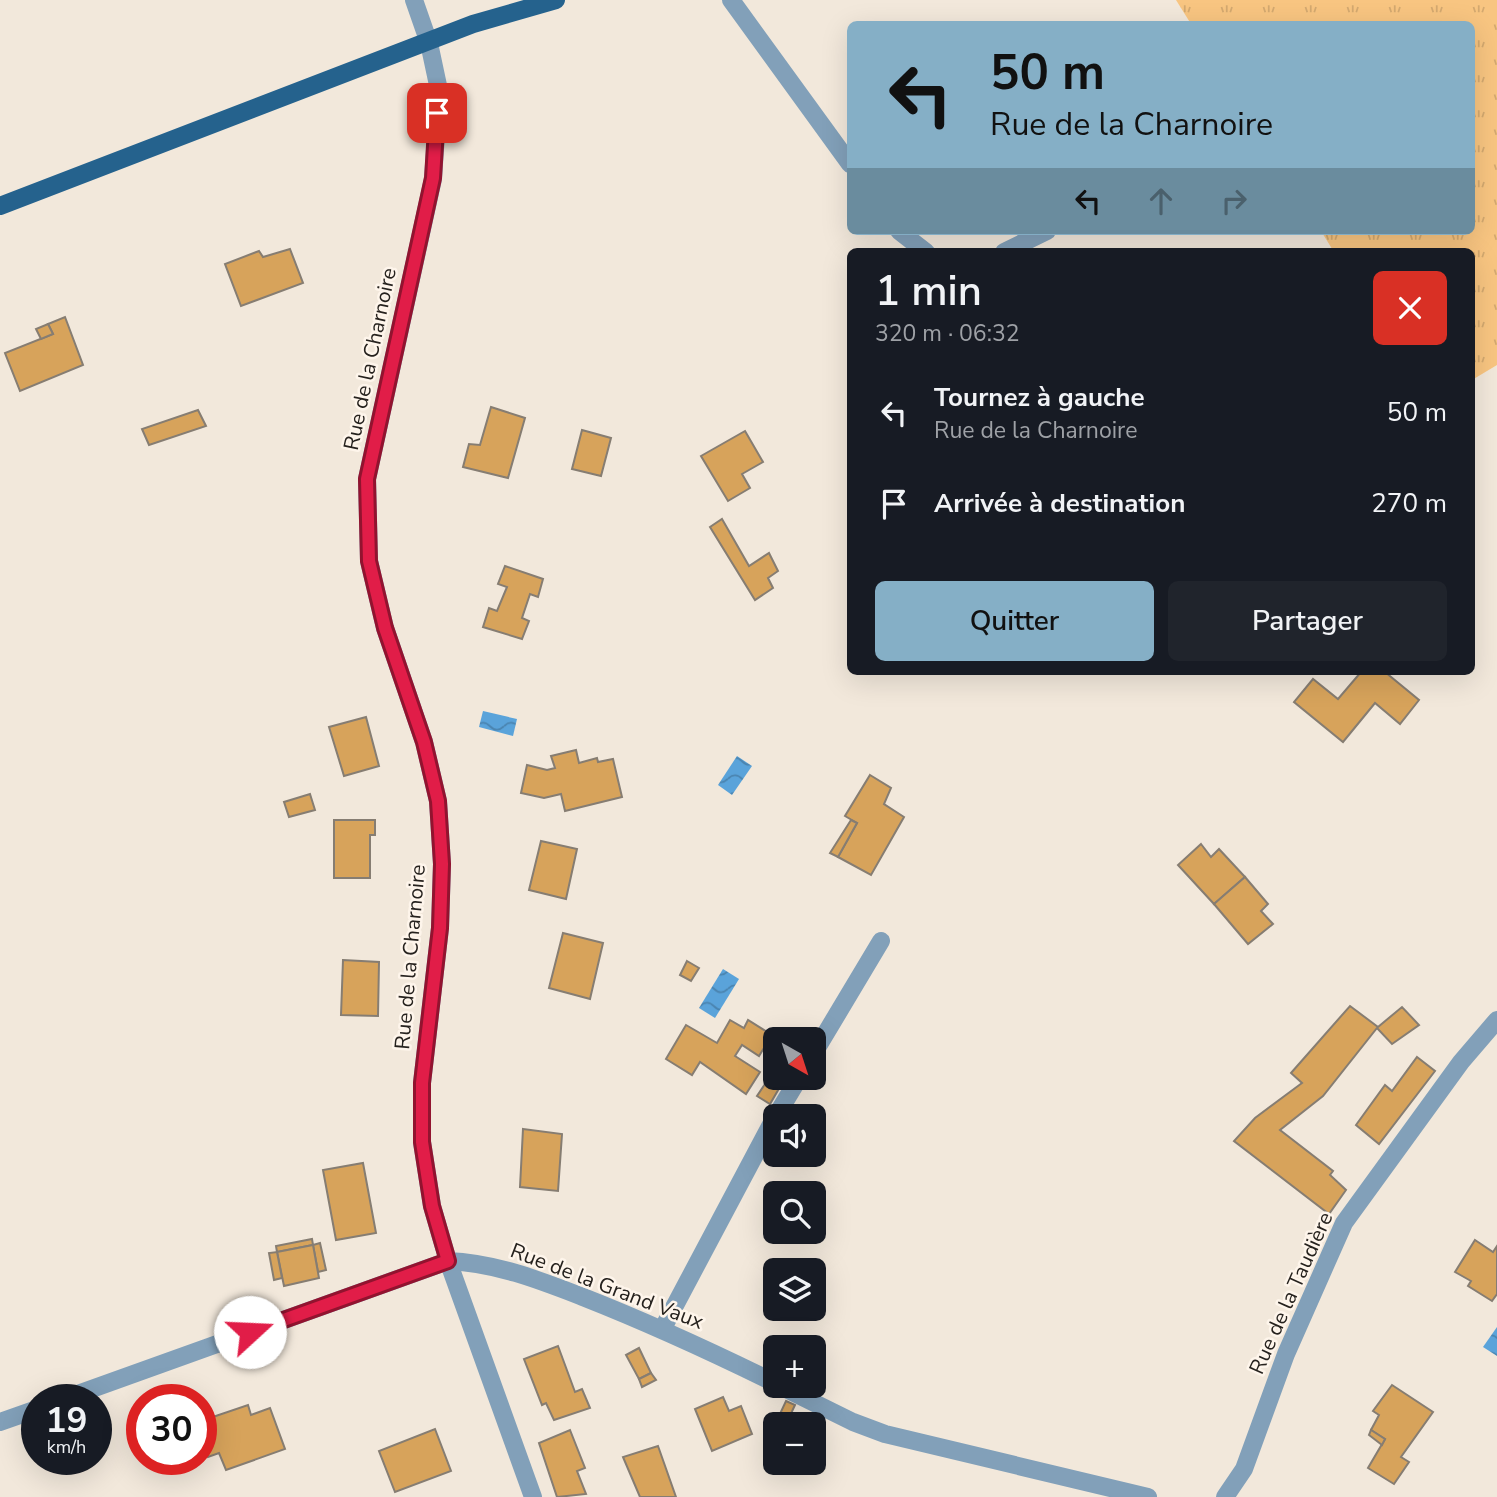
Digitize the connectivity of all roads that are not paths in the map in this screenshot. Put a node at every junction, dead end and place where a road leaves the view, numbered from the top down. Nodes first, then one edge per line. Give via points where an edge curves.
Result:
1 (414, 0) edge
2 (556, 0) edge
3 (731, 0) edge
4 (429, 43) junction
5 (847, 160) edge
6 (0, 206) edge
7 (904, 235) edge
8 (1039, 235) edge
9 (921, 248) edge
10 (1012, 248) edge
11 (881, 941) dead end
12 (1497, 1020) edge
13 (826, 1033) edge
14 (763, 1141) edge
15 (448, 1261) junction
16 (663, 1328) junction
17 (763, 1377) edge
18 (106, 1384) edge
19 (806, 1398) edge
20 (21, 1415) edge
21 (0, 1423) edge
22 (533, 1497) edge
23 (1148, 1497) edge
24 (1225, 1497) edge

1 - 4 street, Rue de la Charnoire
2 - 4 main road via 473,24
3 - 5 street
4 - 6 main road
4 - 15 street, Rue de la Charnoire via 439,90 433,178 367,479 369,561 438,801 440,928 422,1083 422,1142 432,1206
7 - 9 street
8 - 10 street
11 - 13 street
12 - 24 street, Rue de la Taudière via 1344,1223 1286,1354 1244,1469
14 - 16 street
15 - 16 street, Rue de la Grand Vaux via 477,1262 530,1276
15 - 18 street, Rue de la Grand Vaux
15 - 22 street, Rue de la Charnoire
16 - 17 street, Rue de la Grand Vaux
19 - 23 street via 885,1434
20 - 21 street

